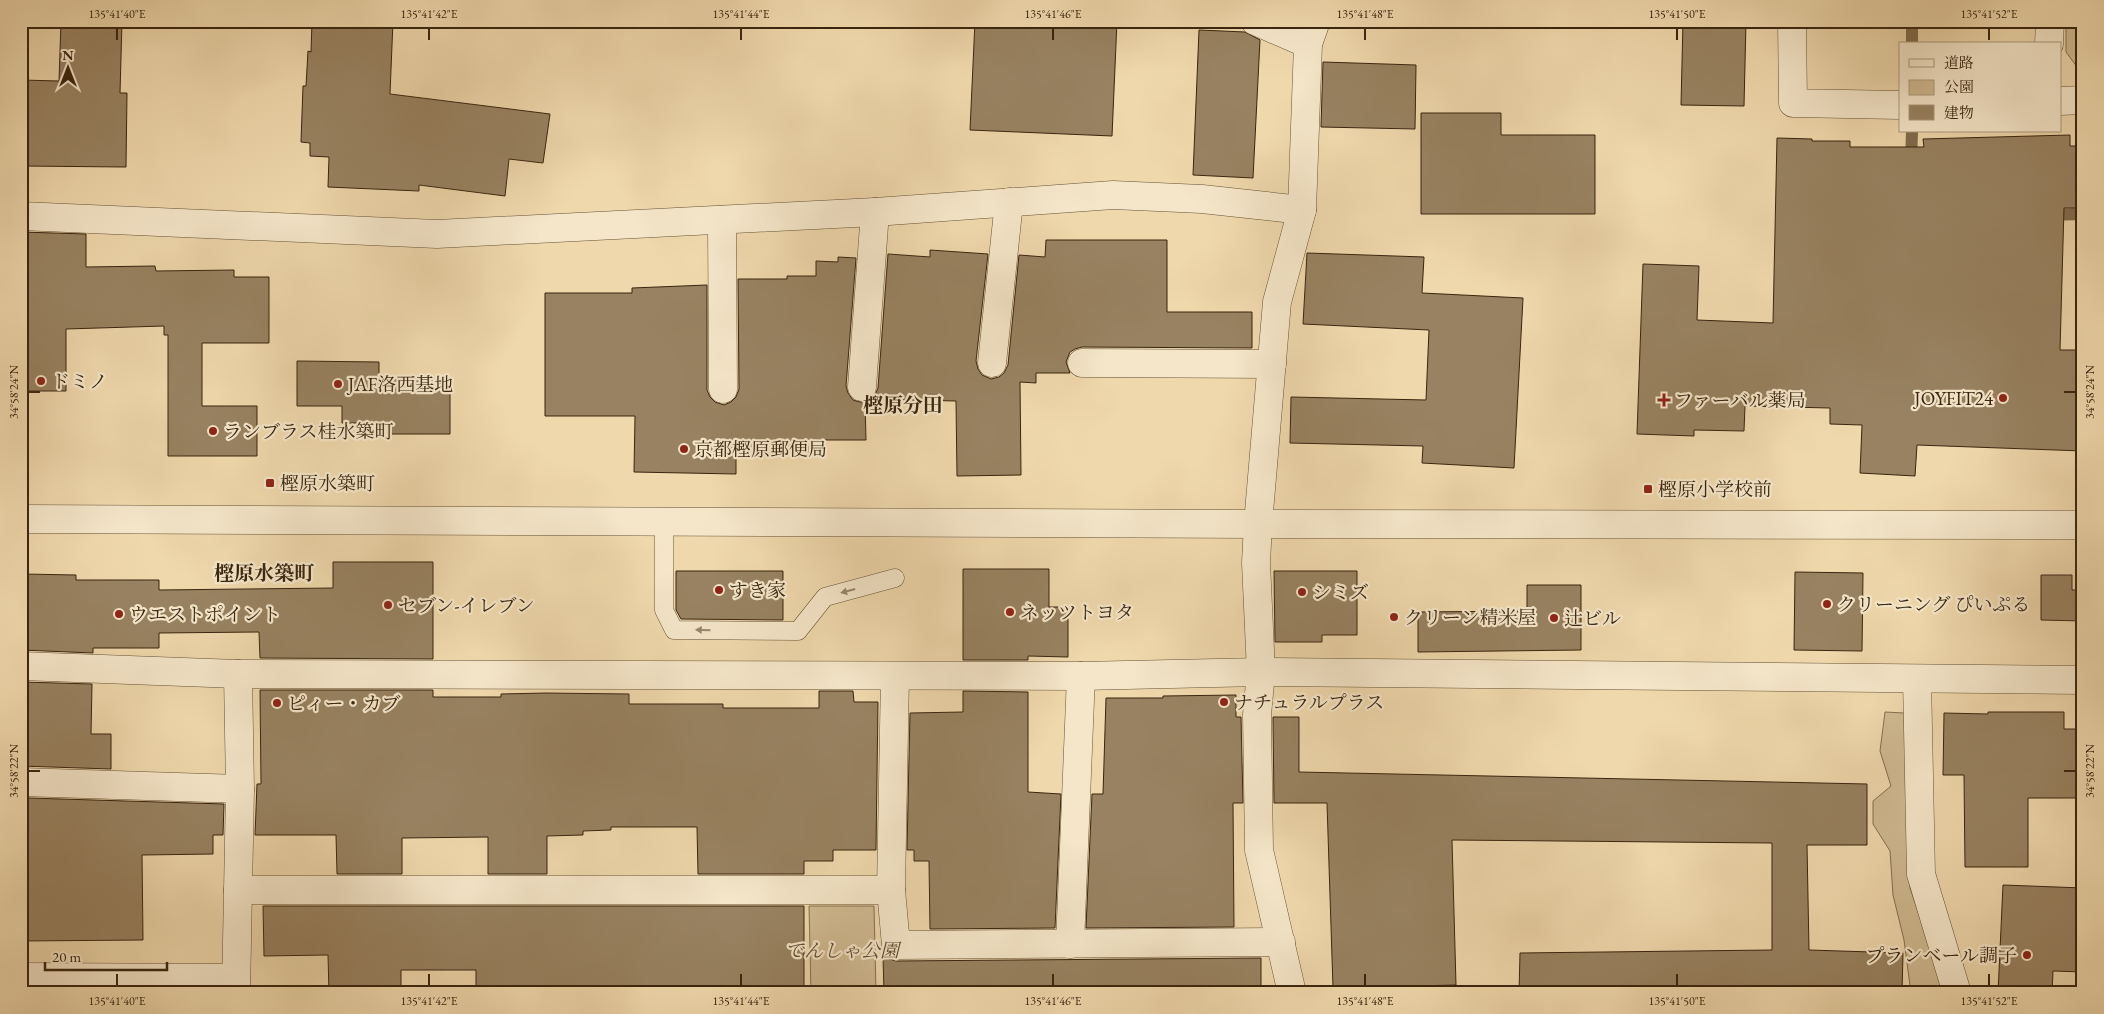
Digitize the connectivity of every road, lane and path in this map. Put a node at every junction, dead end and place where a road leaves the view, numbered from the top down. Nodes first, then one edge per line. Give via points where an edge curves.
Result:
1 (1255, 21) edge
2 (1792, 21) edge
3 (2050, 21) edge
4 (1312, 33) edge
5 (2049, 42) edge
6 (2083, 100) edge
7 (2062, 101) edge
8 (1899, 105) edge
9 (1009, 202) junction
10 (1302, 210) junction
11 (875, 212) junction
12 (21, 216) edge
13 (722, 220) junction
14 (1082, 362) dead end
15 (992, 363) dead end
16 (1272, 364) junction
17 (862, 387) dead end
18 (723, 389) dead end
19 (21, 519) edge
20 (664, 521) junction
21 (1258, 524) junction
22 (2083, 525) edge
23 (895, 578) dead end
24 (21, 666) edge
25 (1261, 672) junction
26 (238, 674) junction
27 (895, 676) junction
28 (1082, 676) junction
29 (1917, 679) junction
30 (2083, 680) edge
31 (21, 782) edge
32 (240, 789) junction
33 (238, 890) junction
34 (891, 890) junction
35 (1281, 942) junction
36 (1070, 944) junction
37 (21, 977) edge
38 (236, 985) edge
39 (1292, 993) edge
40 (1957, 993) edge

1 - 4 street
2 - 8 street via 1793,103
3 - 5 street
4 - 10 street
6 - 7 street
9 - 10 street via 1114,195
9 - 11 street
9 - 15 street
10 - 16 street via 1278,302
11 - 13 street
11 - 17 street
12 - 13 street via 437,234
13 - 18 street
14 - 16 street
16 - 21 street
19 - 20 street
20 - 21 street
23 -> 20 lane via 825,596 798,631 674,630 664,610
21 - 22 street
21 - 25 street via 1256,563
24 - 26 street
25 - 28 street
25 - 29 street
25 - 35 street via 1257,715 1259,850
26 - 27 street
26 - 32 street
27 - 28 street
27 - 34 street
28 - 36 street
29 - 30 street
29 - 40 street via 1920,874
31 - 32 street
32 - 33 street
33 - 34 street
33 - 38 street
34 - 36 street via 896,945
35 - 36 street
35 - 39 street
37 - 38 street

